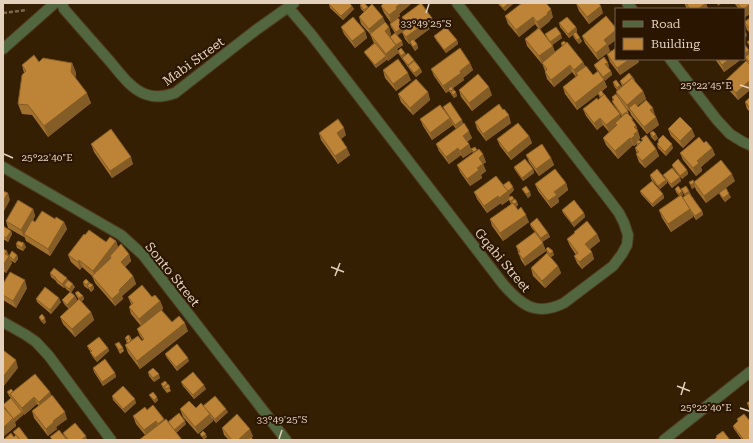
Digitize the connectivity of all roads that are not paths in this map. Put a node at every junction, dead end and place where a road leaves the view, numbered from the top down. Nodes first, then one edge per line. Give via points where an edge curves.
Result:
1 (56, 3) edge
2 (62, 3) edge
3 (457, 3) edge
4 (291, 5) edge
5 (3, 50) edge
6 (671, 60) edge
7 (750, 145) edge
8 (3, 167) edge
9 (3, 322) edge
10 (750, 372) edge
11 (112, 440) edge
12 (286, 440) edge
13 (664, 440) edge

1 - 5 street
2 - 4 street, Mabi Street via 64,9 129,83 143,94 152,97 175,93
3 - 4 street, Gqabi Street via 619,213 628,235 622,254 613,266 556,307 530,307 513,296
6 - 7 street via 730,134
8 - 12 street, Sonto Street via 97,220 131,243 160,276
9 - 11 street via 36,342 49,356
10 - 13 street

